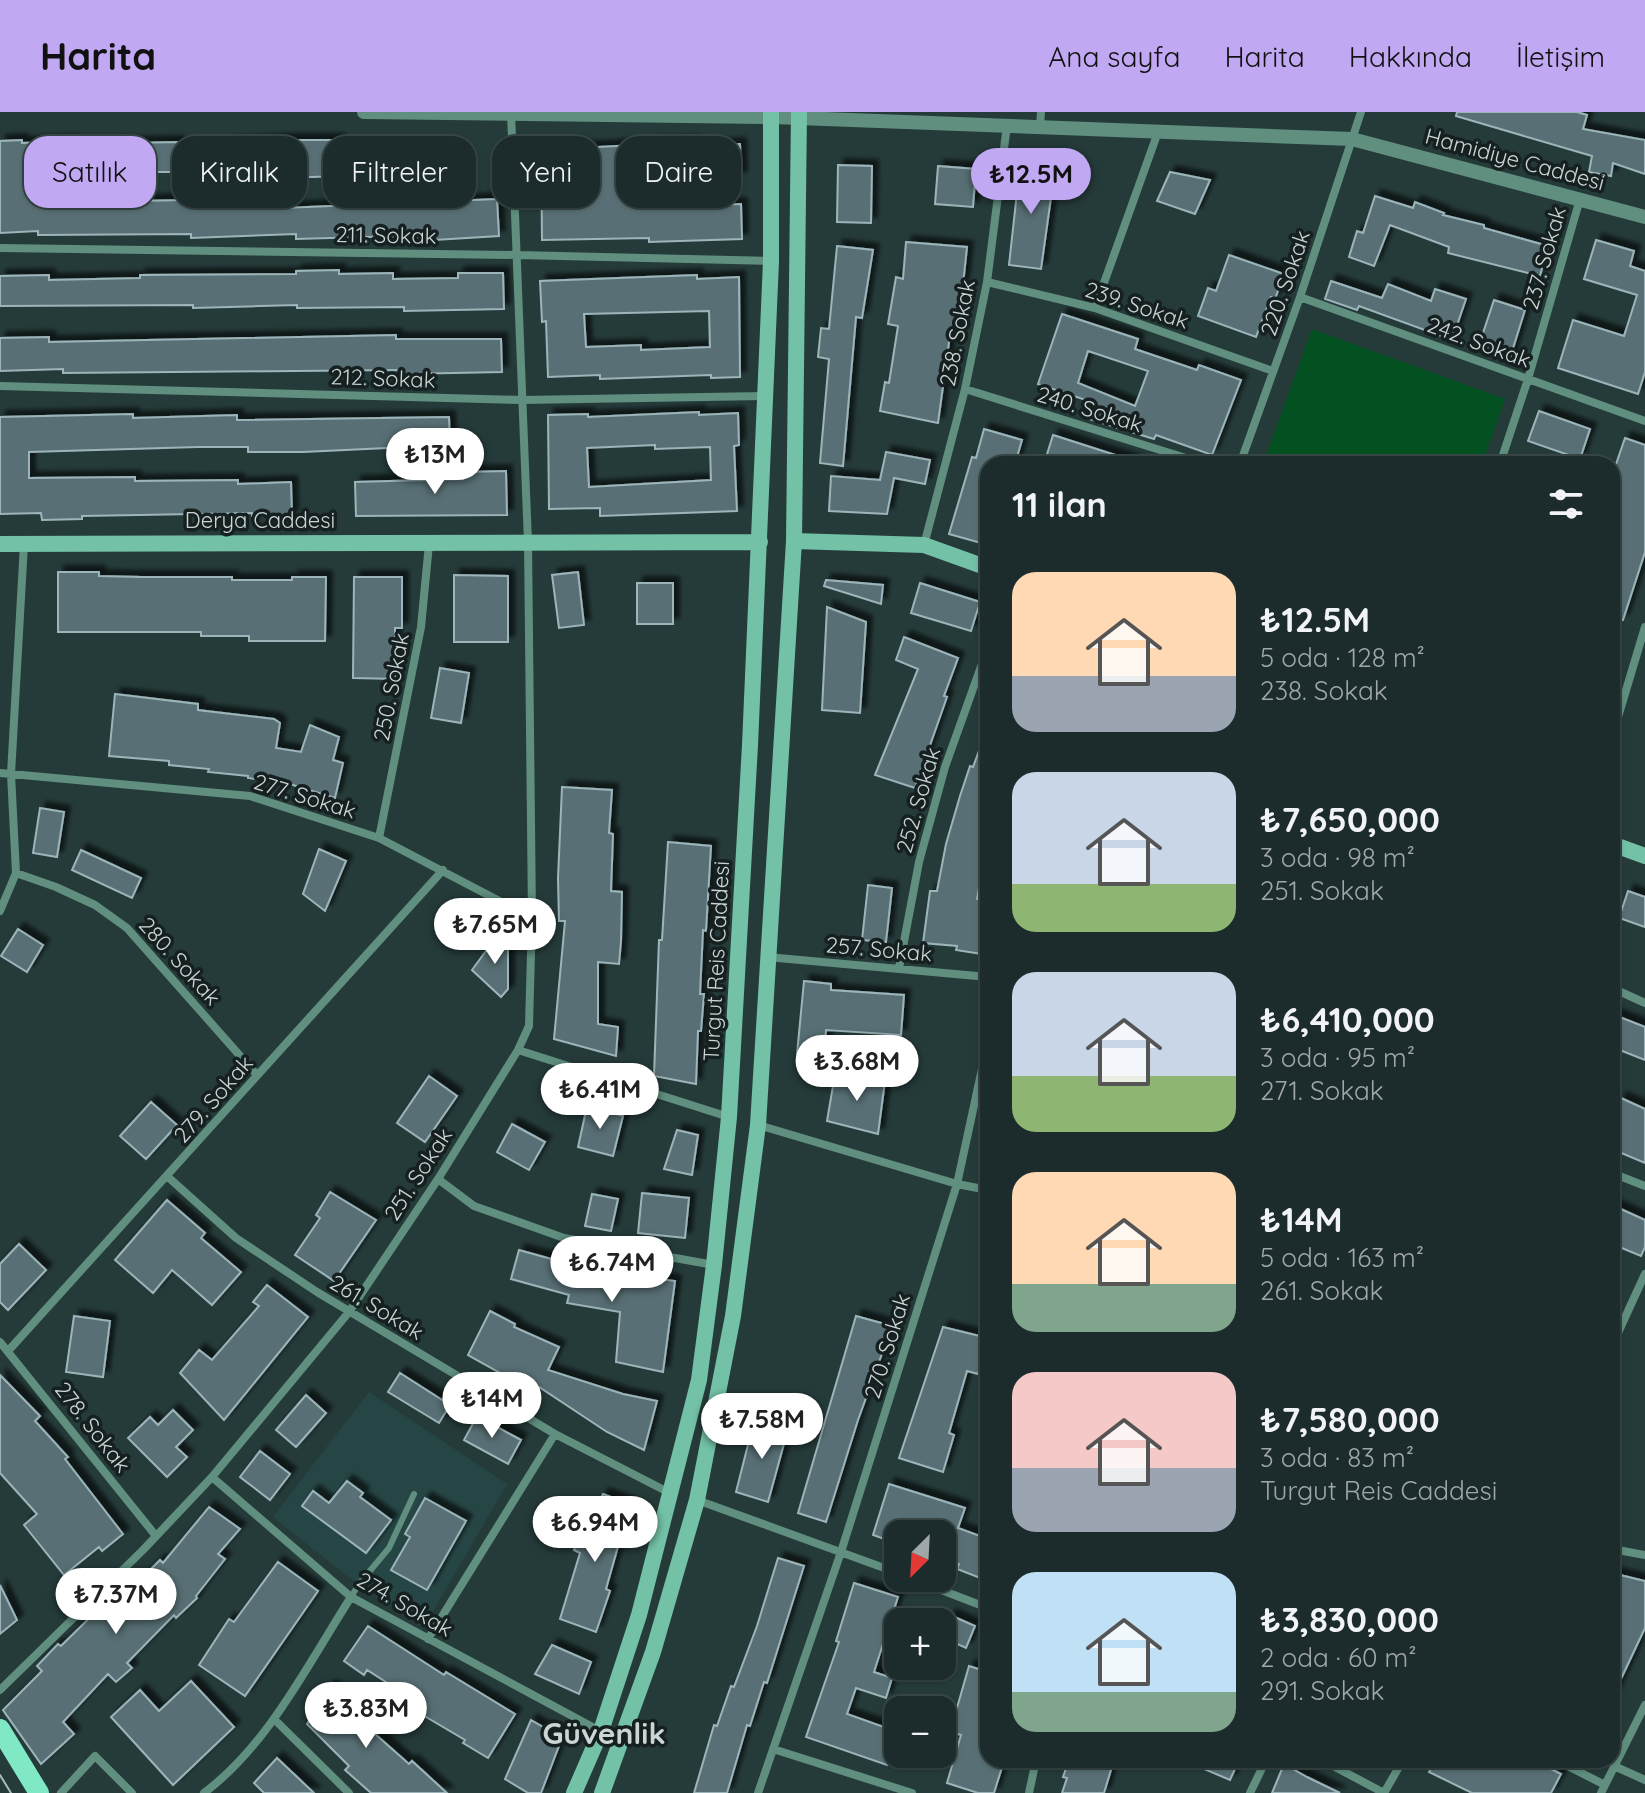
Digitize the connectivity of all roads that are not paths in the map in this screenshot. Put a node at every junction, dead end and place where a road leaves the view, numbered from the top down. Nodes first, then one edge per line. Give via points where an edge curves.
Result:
1 (364, 112) edge
2 (1361, 112) edge
3 (511, 114) edge
4 (771, 114) edge
5 (799, 116) edge
6 (1040, 120) edge
7 (1007, 125) junction
8 (1158, 132) junction
9 (1352, 139) junction
10 (1580, 199) junction
11 (1645, 217) edge
12 (0, 248) edge
13 (518, 255) junction
14 (771, 261) junction
15 (987, 282) junction
16 (1300, 297) junction
17 (1095, 308) junction
18 (1273, 371) junction
19 (1528, 379) junction
20 (0, 386) edge
21 (965, 389) junction
22 (765, 396) junction
23 (522, 400) junction
24 (1645, 421) edge
25 (1179, 456) edge
26 (1243, 456) edge
27 (1503, 456) edge
28 (429, 541) junction
29 (794, 541) junction
30 (528, 542) junction
31 (760, 542) junction
32 (24, 543) junction
33 (0, 544) edge
34 (924, 545) junction
35 (980, 565) edge
36 (1645, 627) edge
37 (980, 670) edge
38 (1620, 710) edge
39 (0, 773) edge
40 (11, 774) junction
41 (379, 838) junction
42 (1620, 851) edge
43 (1645, 856) edge
44 (443, 870) junction
45 (16, 873) junction
46 (0, 911) edge
47 (532, 918) junction
48 (767, 957) junction
49 (899, 968) junction
50 (980, 976) edge
51 (1620, 992) edge
52 (1645, 1003) edge
53 (518, 1050) junction
54 (257, 1075) junction
55 (980, 1078) edge
56 (729, 1117) junction
57 (758, 1125) junction
58 (1620, 1176) edge
59 (168, 1177) junction
60 (438, 1179) junction
61 (957, 1184) junction
62 (1645, 1186) edge
63 (980, 1188) edge
64 (714, 1265) junction
65 (1645, 1274) edge
66 (349, 1312) junction
67 (1620, 1329) edge
68 (0, 1342) edge
69 (9, 1350) junction
70 (555, 1434) junction
71 (212, 1477) junction
72 (668, 1492) junction
73 (414, 1494) dead end
74 (697, 1500) junction
75 (156, 1536) junction
76 (1620, 1550) edge
77 (841, 1552) junction
78 (1645, 1555) edge
79 (884, 1568) edge
80 (946, 1592) edge
81 (351, 1597) junction
82 (980, 1605) edge
83 (428, 1639) junction
84 (0, 1690) edge
85 (1645, 1705) edge
86 (274, 1719) junction
87 (0, 1729) edge
88 (601, 1731) junction
89 (773, 1749) junction
90 (1620, 1754) edge
91 (1034, 1768) edge
92 (1262, 1768) edge
93 (1337, 1768) edge
94 (1398, 1768) edge
95 (1569, 1768) edge
96 (1613, 1768) edge
97 (1618, 1768) edge
98 (1645, 1780) edge
99 (1603, 1789) edge
100 (39, 1793) edge
101 (61, 1793) edge
102 (132, 1793) edge
103 (204, 1793) edge
104 (349, 1793) edge
105 (574, 1793) edge
106 (602, 1793) edge
107 (758, 1793) edge
108 (912, 1793) edge
109 (1029, 1793) edge
110 (1250, 1793) edge
111 (1384, 1793) edge

1 - 3 street, Hamidiye Caddesi
2 - 9 street, 220. Sokak
3 - 4 street, Hamidiye Caddesi
3 - 13 street, 251. Sokak
4 - 5 street, Hamidiye Caddesi
4 - 14 main road, Turgut Reis Caddesi
5 - 7 street, Hamidiye Caddesi
5 - 29 main road
6 - 7 street, Hamidiye Caddesi
6 - 8 street, Hamidiye Caddesi
7 - 15 street, 238. Sokak
8 - 9 street, Hamidiye Caddesi
8 - 17 street
9 - 10 street, Hamidiye Caddesi
9 - 16 street, 220. Sokak
10 - 11 street, Hamidiye Caddesi
10 - 19 street, 237. Sokak
12 - 13 street, 211. Sokak
13 - 14 street, 211. Sokak
13 - 23 street, 251. Sokak
14 - 22 main road, Turgut Reis Caddesi
15 - 17 street, 239. Sokak
15 - 21 street, 238. Sokak
16 - 18 street, 220. Sokak
16 - 19 street, 242. Sokak
17 - 18 street, 239. Sokak
18 - 26 street, 220. Sokak
19 - 24 street, 242. Sokak
19 - 27 street, 237. Sokak
20 - 23 street, 212. Sokak
21 - 25 street, 240. Sokak
21 - 34 street, 238. Sokak
22 - 23 street, 212. Sokak
22 - 31 main road, Turgut Reis Caddesi
23 - 30 street, 251. Sokak
28 - 30 main road, Derya Caddesi
28 - 32 main road, Derya Caddesi
28 - 41 street, 250. Sokak via 421,627
29 - 34 main road
29 - 48 main road
30 - 31 main road, Derya Caddesi
30 - 47 street, 251. Sokak
31 - 56 main road, Turgut Reis Caddesi
32 - 33 main road, Derya Caddesi
32 - 40 street
34 - 35 main road
36 - 38 street
37 - 49 street, 252. Sokak via 941,780
39 - 40 street, 277. Sokak
40 - 41 street, 277. Sokak via 250,796
40 - 45 street
41 - 44 street, 277. Sokak
42 - 43 main road
44 - 47 street, 277. Sokak
44 - 54 street, 279. Sokak
45 - 46 street
45 - 54 street, 280. Sokak via 95,905 127,928
47 - 53 street, 251. Sokak via 529,1026
48 - 49 street, 257. Sokak
48 - 57 main road
49 - 50 street, 257. Sokak
51 - 52 street
53 - 56 street
53 - 60 street, 251. Sokak
54 - 59 street, 279. Sokak
55 - 61 street, 270. Sokak
56 - 64 main road, Turgut Reis Caddesi
57 - 61 street
57 - 74 main road via 733,1316
58 - 62 street
59 - 66 street, 261. Sokak via 236,1238
59 - 69 street, 279. Sokak
60 - 64 street via 474,1206 564,1238
60 - 66 street, 251. Sokak
61 - 63 street
61 - 77 street, 270. Sokak
64 - 72 main road, Turgut Reis Caddesi via 699,1380
65 - 67 street
66 - 70 street, 261. Sokak
66 - 71 street, 251. Sokak
68 - 69 street, 278. Sokak
69 - 75 street, 278. Sokak
70 - 72 street, 261. Sokak
70 - 83 street
71 - 75 street, 251. Sokak
71 - 81 street, 274. Sokak
72 - 88 main road, Turgut Reis Caddesi via 639,1615
73 - 81 lane via 389,1548
74 - 77 street
74 - 106 main road via 653,1652
75 - 84 street, 251. Sokak
76 - 78 street
77 - 79 street
77 - 89 street, 270. Sokak
80 - 82 street
81 - 83 street, 274. Sokak
81 - 86 street
83 - 88 street, 274. Sokak
85 - 90 street
86 - 103 street via 222,1780
86 - 104 street
87 - 100 main road
88 - 105 main road, Turgut Reis Caddesi
89 - 107 street, 270. Sokak
89 - 108 street
91 - 109 street
92 - 110 street
93 - 111 street
94 - 111 street
95 - 99 street
96 - 99 street
97 - 98 street
101 - 102 street via 95,1756

